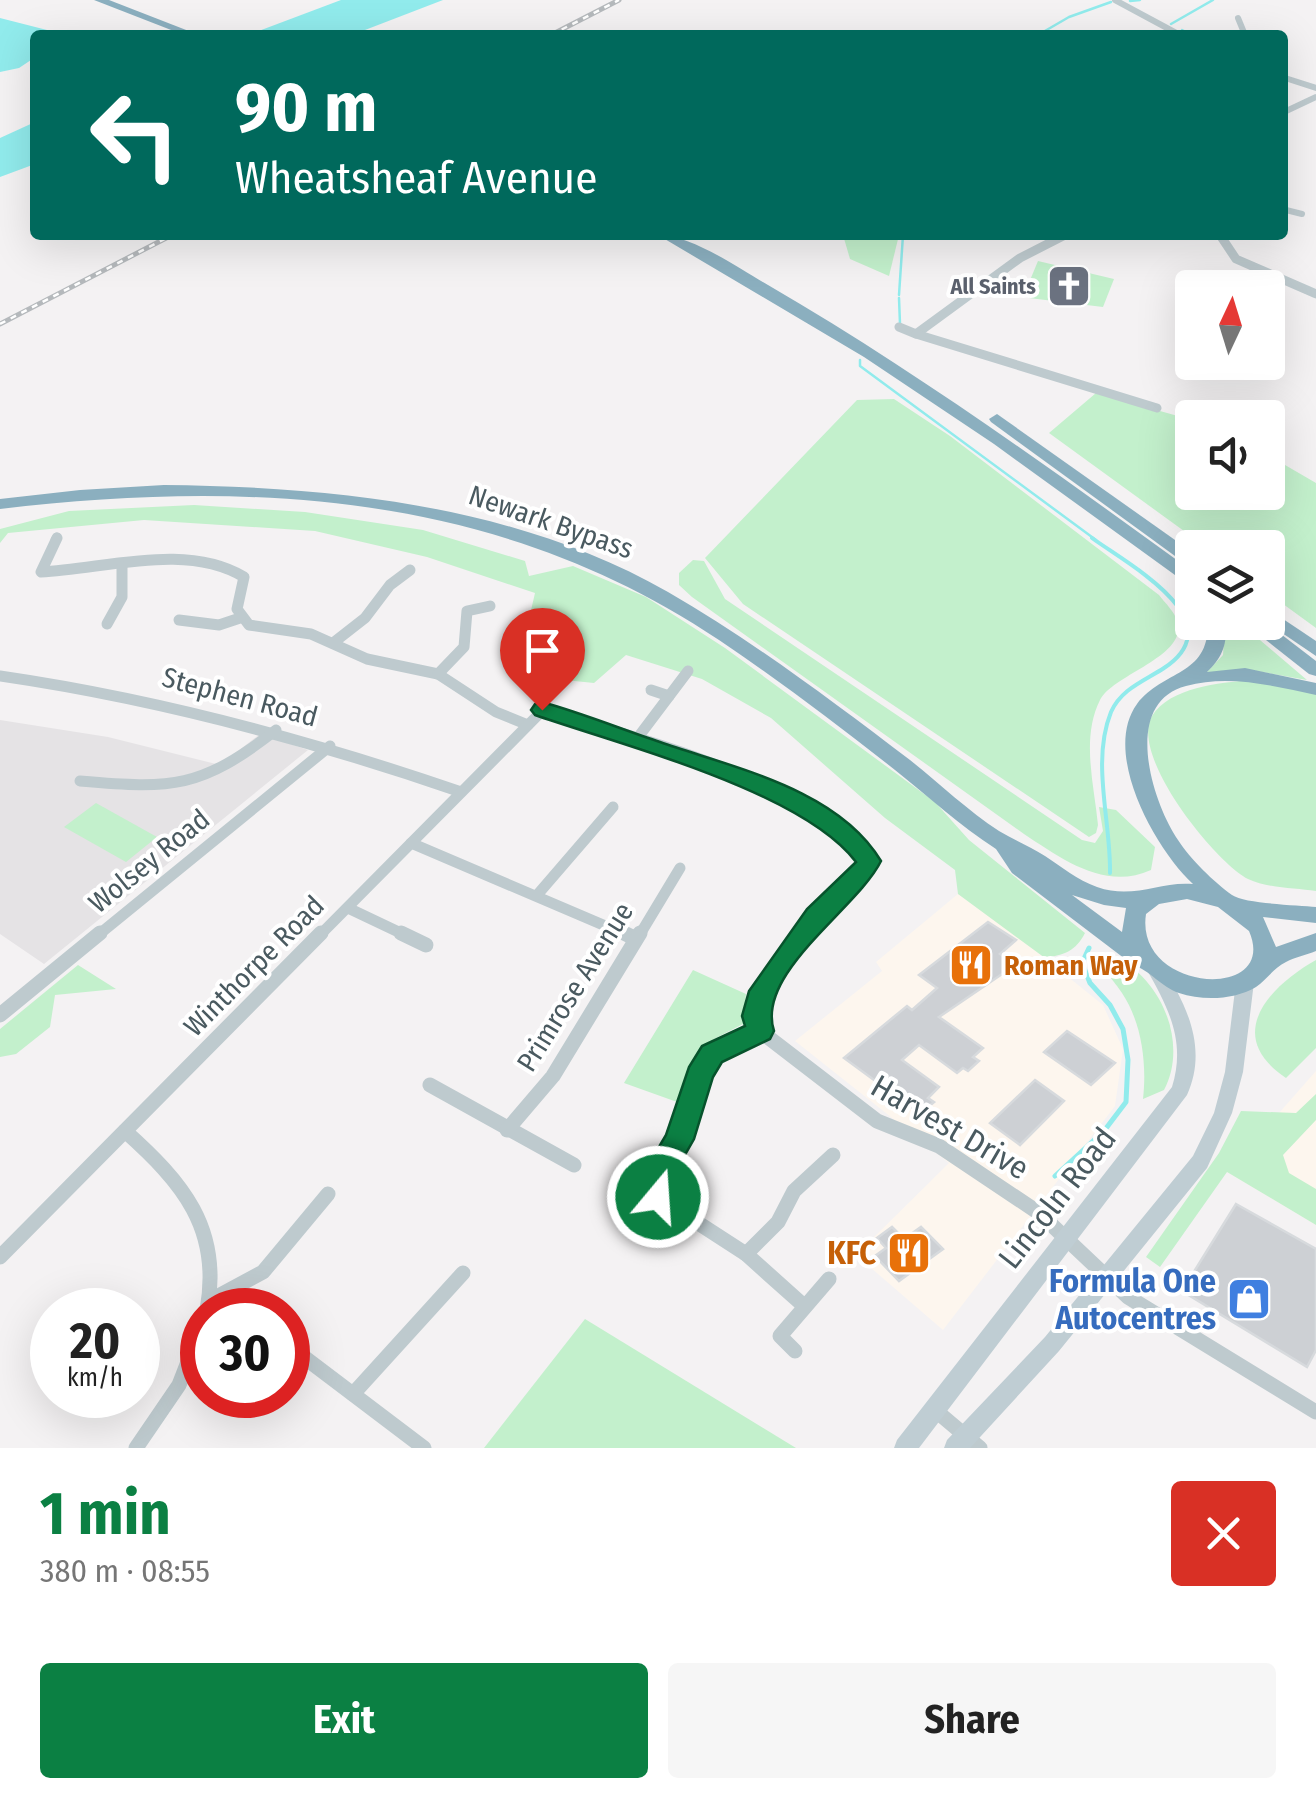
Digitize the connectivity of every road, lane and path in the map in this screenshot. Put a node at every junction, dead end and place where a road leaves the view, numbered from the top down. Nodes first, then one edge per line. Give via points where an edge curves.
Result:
1 (99, 0) edge
2 (1115, 0) edge
3 (86, 2) edge
4 (1238, 18) dead end
5 (169, 30) edge
6 (170, 30) edge
7 (1171, 30) edge
8 (1243, 30) edge
9 (1288, 79) edge
10 (1316, 88) edge
11 (1316, 96) edge
12 (1288, 109) edge
13 (1288, 210) edge
14 (1302, 214) dead end
15 (675, 240) edge
16 (699, 240) edge
17 (1055, 240) edge
18 (1223, 240) edge
19 (1316, 294) edge
20 (899, 327) dead end
21 (848, 331) junction
22 (916, 334) junction
23 (1156, 408) dead end
24 (0, 504) edge
25 (57, 536) dead end
26 (1175, 548) edge
27 (1160, 555) junction
28 (1175, 566) edge
29 (122, 567) junction
30 (410, 570) dead end
31 (1175, 570) edge
32 (41, 572) joint
33 (490, 606) dead end
34 (467, 612) joint
35 (240, 618) junction
36 (178, 620) dead end
37 (106, 624) dead end
38 (1285, 627) edge
39 (1218, 640) edge
40 (1276, 640) edge
41 (333, 643) junction
42 (1316, 650) edge
43 (1316, 670) edge
44 (688, 671) dead end
45 (438, 674) junction
46 (0, 676) edge
47 (1185, 681) junction
48 (1316, 689) edge
49 (651, 690) dead end
50 (669, 696) junction
51 (528, 724) junction
52 (276, 730) junction
53 (636, 740) junction
54 (330, 746) junction
55 (80, 781) dead end
56 (462, 792) junction
57 (612, 806) dead end
58 (411, 843) junction
59 (1001, 843) junction
60 (1171, 846) junction
61 (680, 868) dead end
62 (538, 894) junction
63 (1155, 897) junction
64 (1230, 903) junction
65 (348, 908) junction
66 (1316, 914) edge
67 (634, 938) junction
68 (1316, 942) edge
69 (426, 945) dead end
70 (1153, 968) junction
71 (1253, 974) junction
72 (0, 1015) edge
73 (760, 1031) junction
74 (430, 1085) dead end
75 (125, 1130) junction
76 (507, 1130) junction
77 (833, 1155) dead end
78 (574, 1165) dead end
79 (328, 1194) dead end
80 (1066, 1236) junction
81 (746, 1254) junction
82 (0, 1257) edge
83 (464, 1273) dead end
84 (1106, 1278) junction
85 (829, 1279) dead end
86 (212, 1288) edge
87 (236, 1288) edge
88 (803, 1306) junction
89 (795, 1350) dead end
90 (310, 1362) edge
91 (180, 1382) edge
92 (352, 1394) junction
93 (935, 1410) junction
94 (1316, 1412) edge
95 (967, 1444) edge
96 (136, 1448) edge
97 (424, 1448) edge
98 (905, 1448) edge

1 - 6 highway
2 - 7 street
3 - 5 highway
4 - 8 street
9 - 10 street
11 - 12 street
13 - 14 street
15 - 21 highway
16 - 21 highway
17 - 22 street
18 - 19 street via 1236,259
20 - 22 street
21 - 26 highway via 1000,422
21 - 27 highway
22 - 23 street
24 - 59 highway, Newark Bypass via 177,489 318,496 522,538 619,576 704,622
25 - 32 street
27 - 28 highway
27 - 31 highway
29 - 32 street
29 - 35 street via 198,562 235,569 245,580
29 - 37 street via 122,597
30 - 41 street
33 - 34 street
34 - 45 street via 466,646
35 - 36 street via 219,625
35 - 41 street
38 - 42 highway
39 - 47 highway via 1212,657
40 - 43 highway
41 - 45 street via 367,659
44 - 50 street
45 - 51 street via 496,712
46 - 52 street, Stephen Road via 152,699
47 - 48 highway via 1245,674
47 - 60 highway via 1151,701 1136,726 1139,764
49 - 50 street
50 - 53 street
51 - 53 street, Winthorpe Road via 542,710
51 - 56 street, Winthorpe Road
52 - 54 street, Stephen Road
52 - 55 street via 230,767 184,784 148,788
53 - 73 street via 772,789 854,841 869,861 816,916 758,998
54 - 56 street, Stephen Road
54 - 72 street, Wolsey Road
56 - 58 street, Winthorpe Road
57 - 62 street
58 - 62 street
58 - 65 street, Winthorpe Road
59 - 63 highway, Newark Bypass via 1079,889 1110,899
59 - 70 highway, Newark Bypass via 1020,867
60 - 63 highway
60 - 64 highway
61 - 67 street, Primrose Avenue
62 - 67 street
63 - 64 highway via 1195,892
63 - 70 highway via 1137,910 1130,927
64 - 66 highway
64 - 71 highway via 1262,935 1265,952
65 - 69 street
65 - 75 street, Winthorpe Road
67 - 76 street, Primrose Avenue via 553,1076
68 - 71 highway via 1277,956
70 - 71 highway via 1206,988
70 - 80 main road, Lincoln Road via 1186,1028 1186,1076 1162,1117
71 - 84 main road via 1214,1137
73 - 80 street, Harvest Drive via 877,1121 940,1146
73 - 81 street via 712,1054 680,1139 658,1174 658,1197
74 - 76 street
75 - 82 street, Winthorpe Road
75 - 86 street via 173,1174 200,1221
76 - 78 street
77 - 81 street via 794,1190 778,1222
79 - 87 street via 263,1272
80 - 84 street, Harvest Drive
80 - 93 main road, Lincoln Road
81 - 88 street
83 - 92 street
84 - 94 street, Harvest Drive
84 - 95 main road
85 - 88 street
88 - 89 street via 780,1336
90 - 92 street
91 - 96 street
92 - 97 street
93 - 95 street
93 - 98 main road, Lincoln Road

